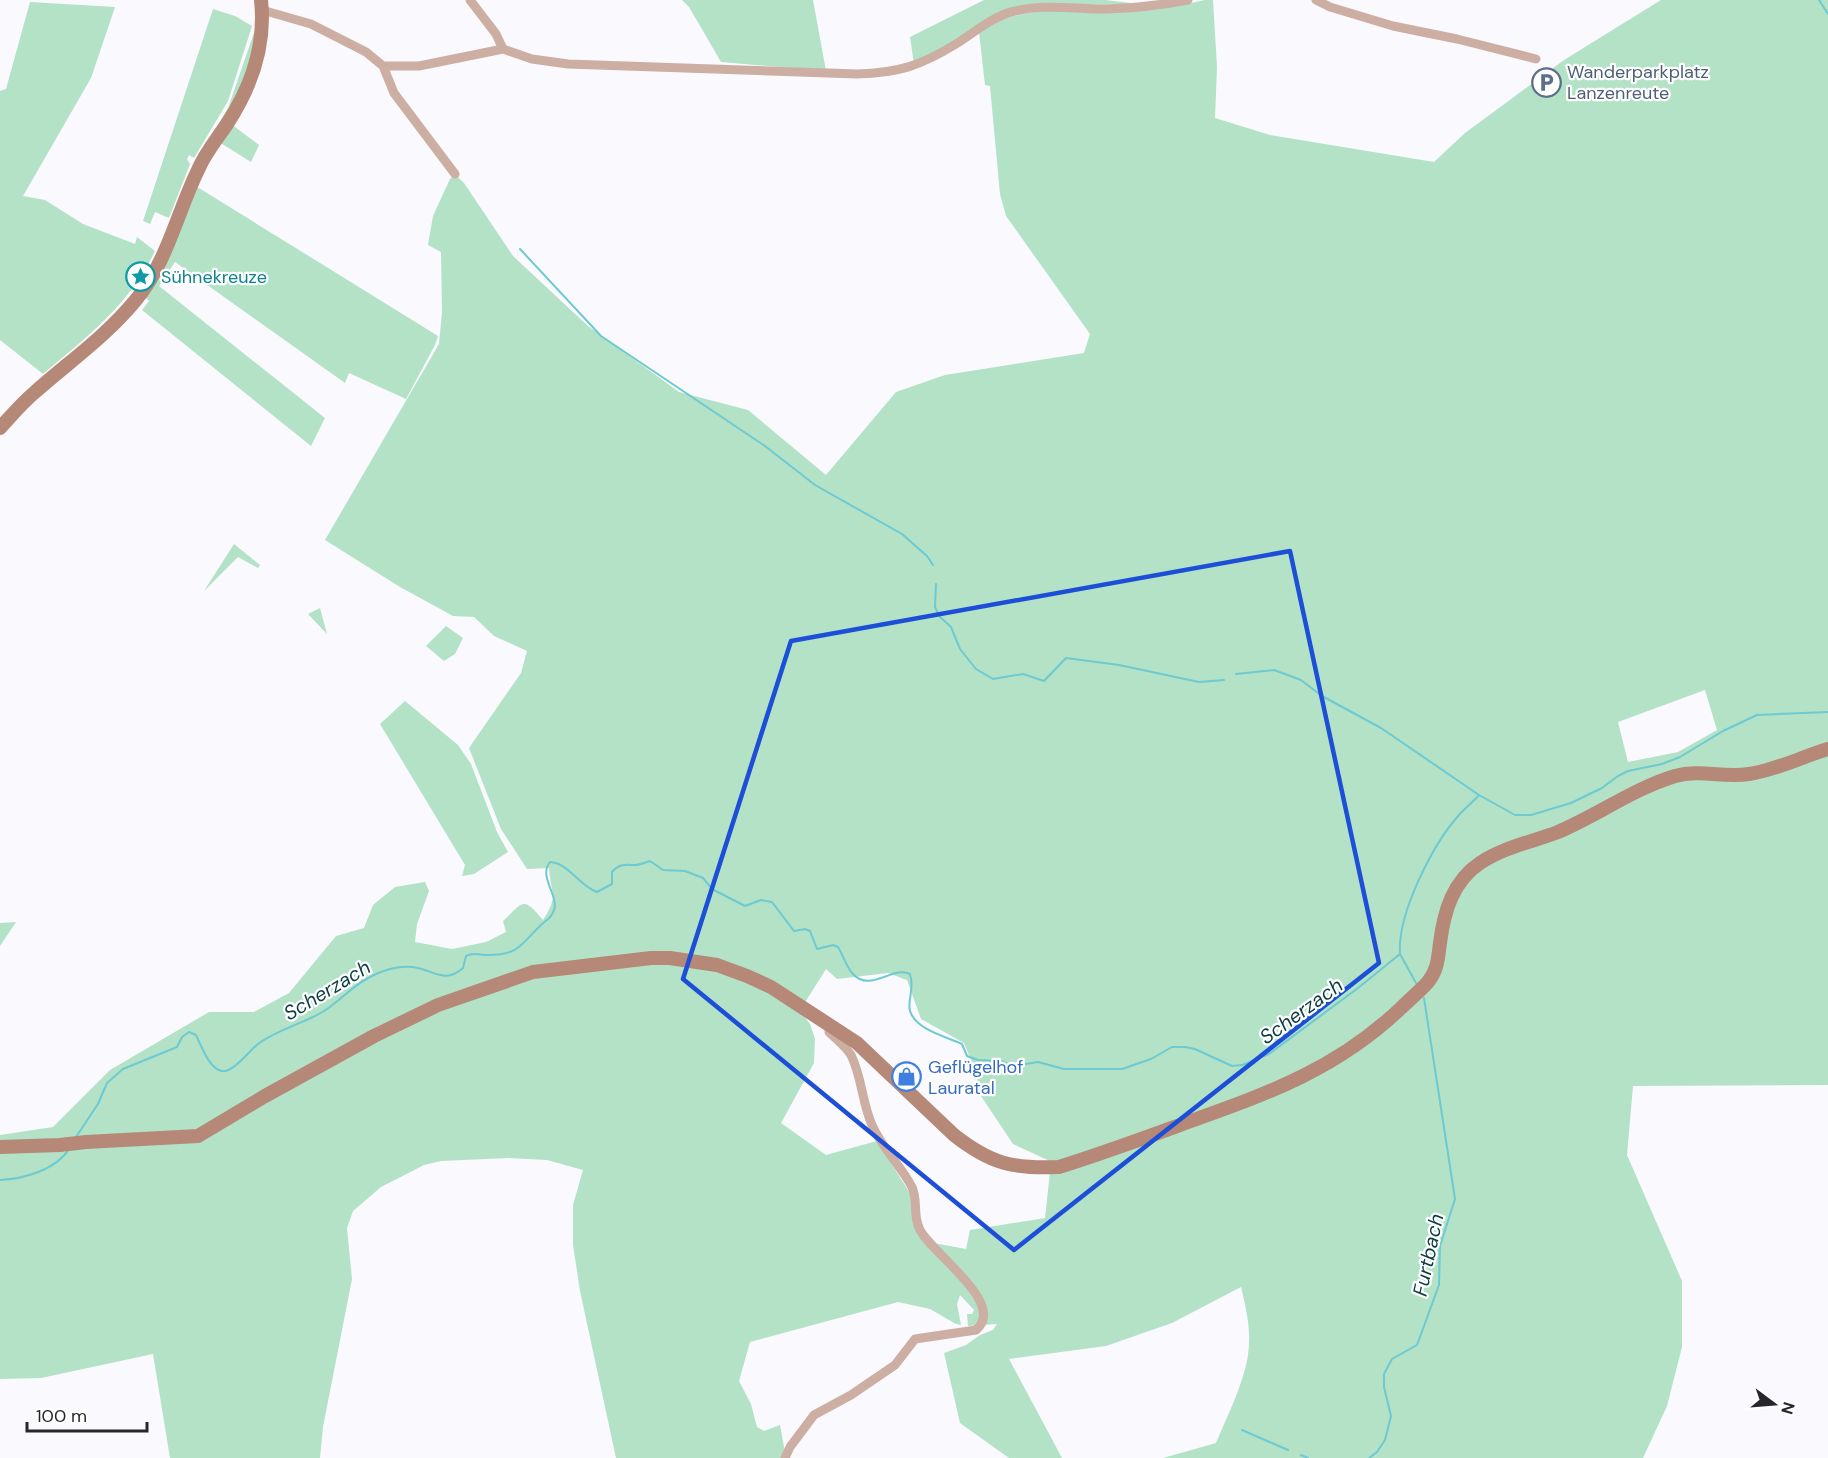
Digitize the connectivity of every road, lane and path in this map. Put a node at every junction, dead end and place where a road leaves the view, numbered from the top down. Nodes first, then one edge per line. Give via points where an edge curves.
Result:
1 (470, 0) edge
2 (1188, 0) edge
3 (1316, 0) edge
4 (261, 5) edge
5 (503, 49) junction
6 (1536, 60) dead end
7 (383, 66) junction
8 (455, 174) dead end
9 (0, 428) edge
10 (1828, 749) edge
11 (830, 1024) junction
12 (0, 1147) edge
13 (785, 1458) edge

1 - 5 street
2 - 5 street via 1126,8 1016,11 1001,15 928,60 881,74 568,64 532,59
3 - 6 street via 1393,26
4 - 7 street via 311,24 366,52
4 - 9 street via 263,32 252,76 198,169 165,251 138,298 96,342 33,393
5 - 7 street via 419,66
7 - 8 street via 394,93
10 - 11 street via 1745,775 1696,772 1675,776 1560,831 1495,854 1466,875 1455,890 1445,916 1436,967 1427,983 1383,1025 1344,1054 1245,1101 1059,1167 1010,1165 970,1148 857,1043
11 - 12 street via 771,987 717,965 651,958 533,972 438,1005 265,1096 198,1136
11 - 13 street via 829,1032 850,1054 872,1125 912,1188 919,1228 970,1287 985,1315 976,1330 915,1340 895,1365 814,1415

